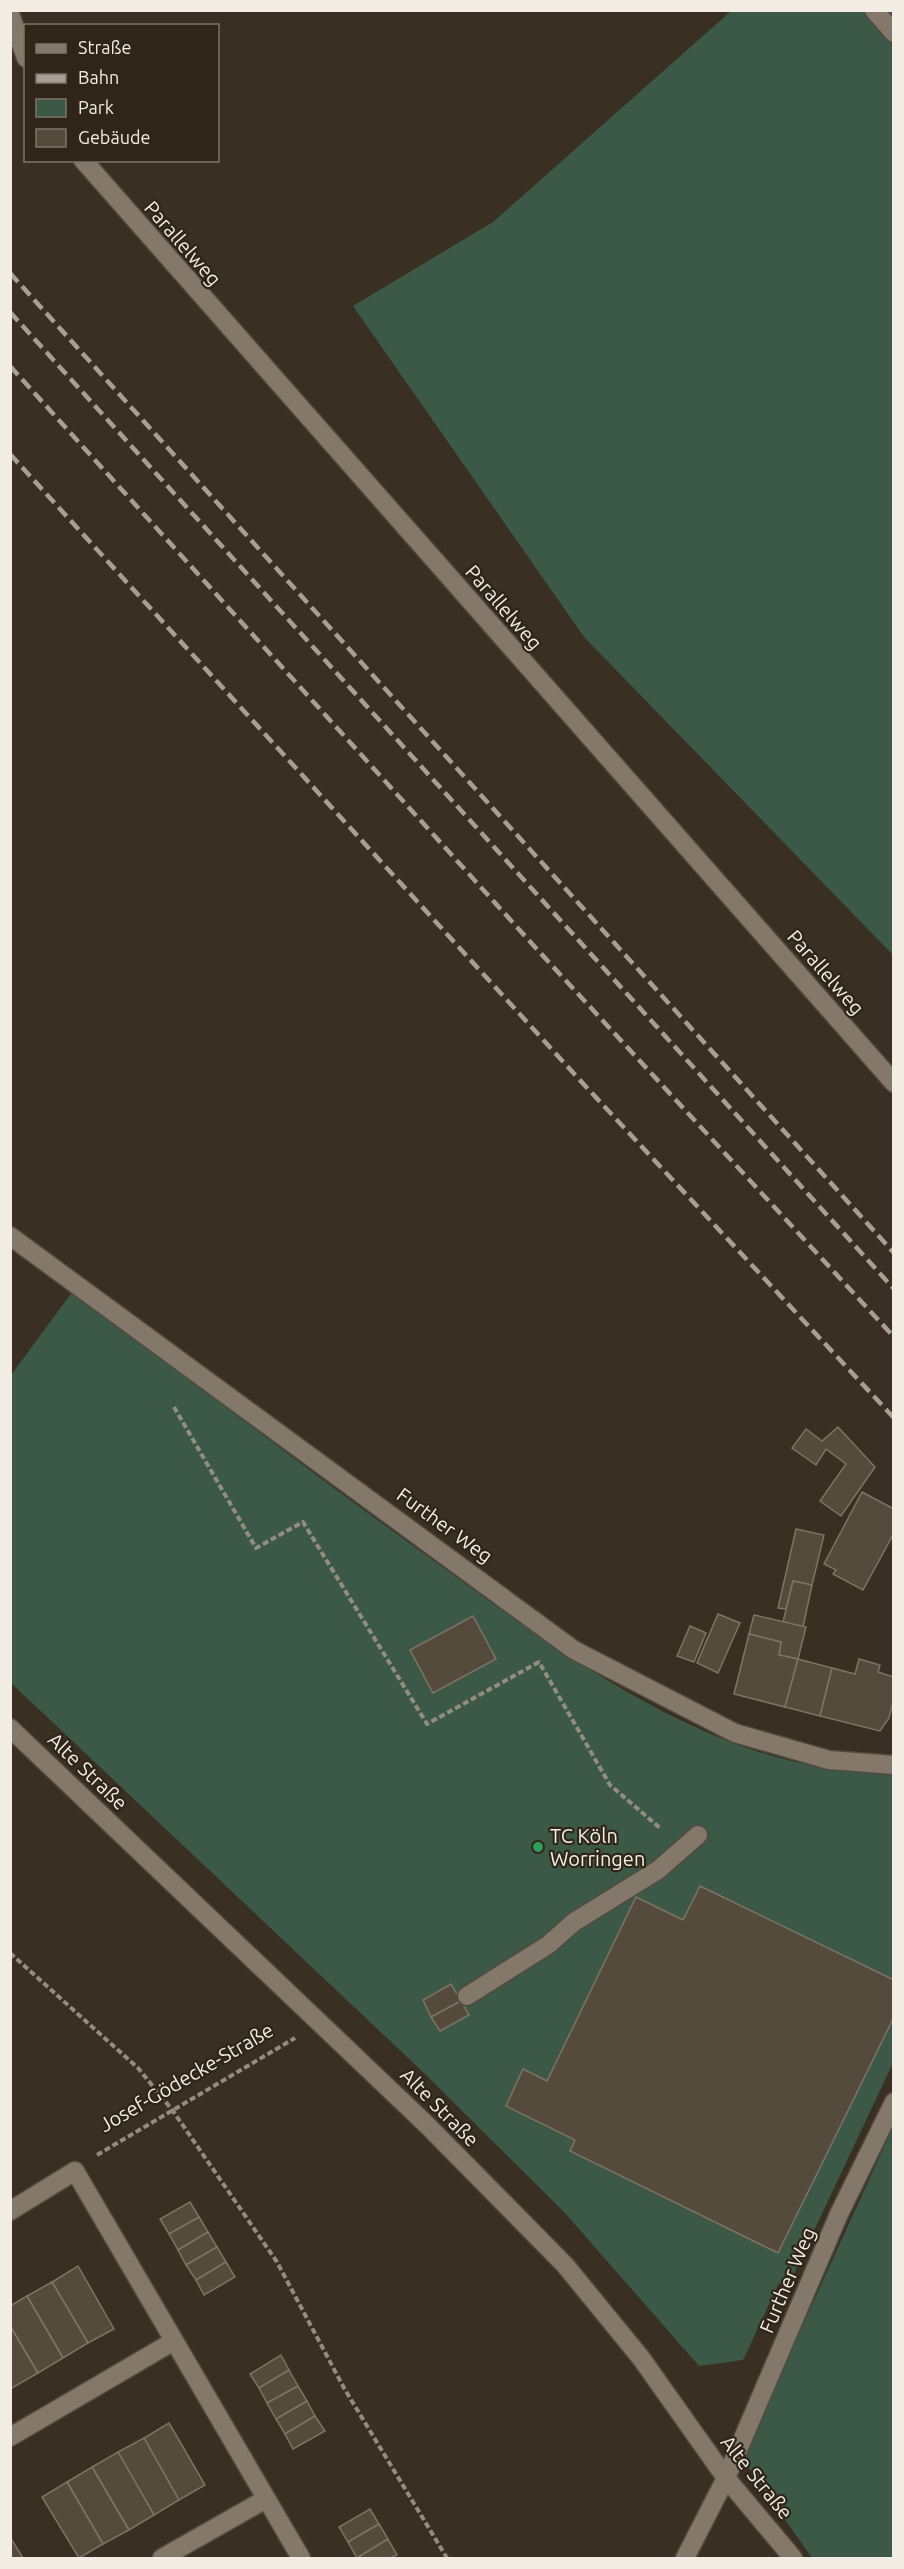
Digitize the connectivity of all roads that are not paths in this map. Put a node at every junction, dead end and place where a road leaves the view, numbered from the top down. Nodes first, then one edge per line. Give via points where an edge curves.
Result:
1 (874, 10) edge
2 (10, 14) edge
3 (894, 33) edge
4 (24, 52) edge
5 (85, 162) edge
6 (894, 1083) edge
7 (10, 1236) edge
8 (10, 1728) edge
9 (894, 1765) edge
10 (698, 1835) road end
11 (467, 1996) dead end
12 (894, 2103) edge
13 (10, 2211) edge
14 (174, 2341) junction
15 (10, 2437) edge
16 (726, 2478) junction
17 (266, 2499) junction
18 (162, 2559) edge
19 (301, 2559) edge
20 (685, 2559) edge
21 (793, 2559) edge

1 - 3 street
2 - 4 street
5 - 6 street, Parallelweg
7 - 9 street, Further Weg via 574,1650 735,1733 829,1760
8 - 16 street, Alte Straße via 427,2124 565,2265 641,2358
10 - 11 street via 658,1870
12 - 16 street, Further Weg via 839,2214
13 - 14 street via 75,2171
14 - 15 street
14 - 17 street
16 - 20 street, Further Weg
16 - 21 street, Alte Straße
17 - 18 street
17 - 19 street

